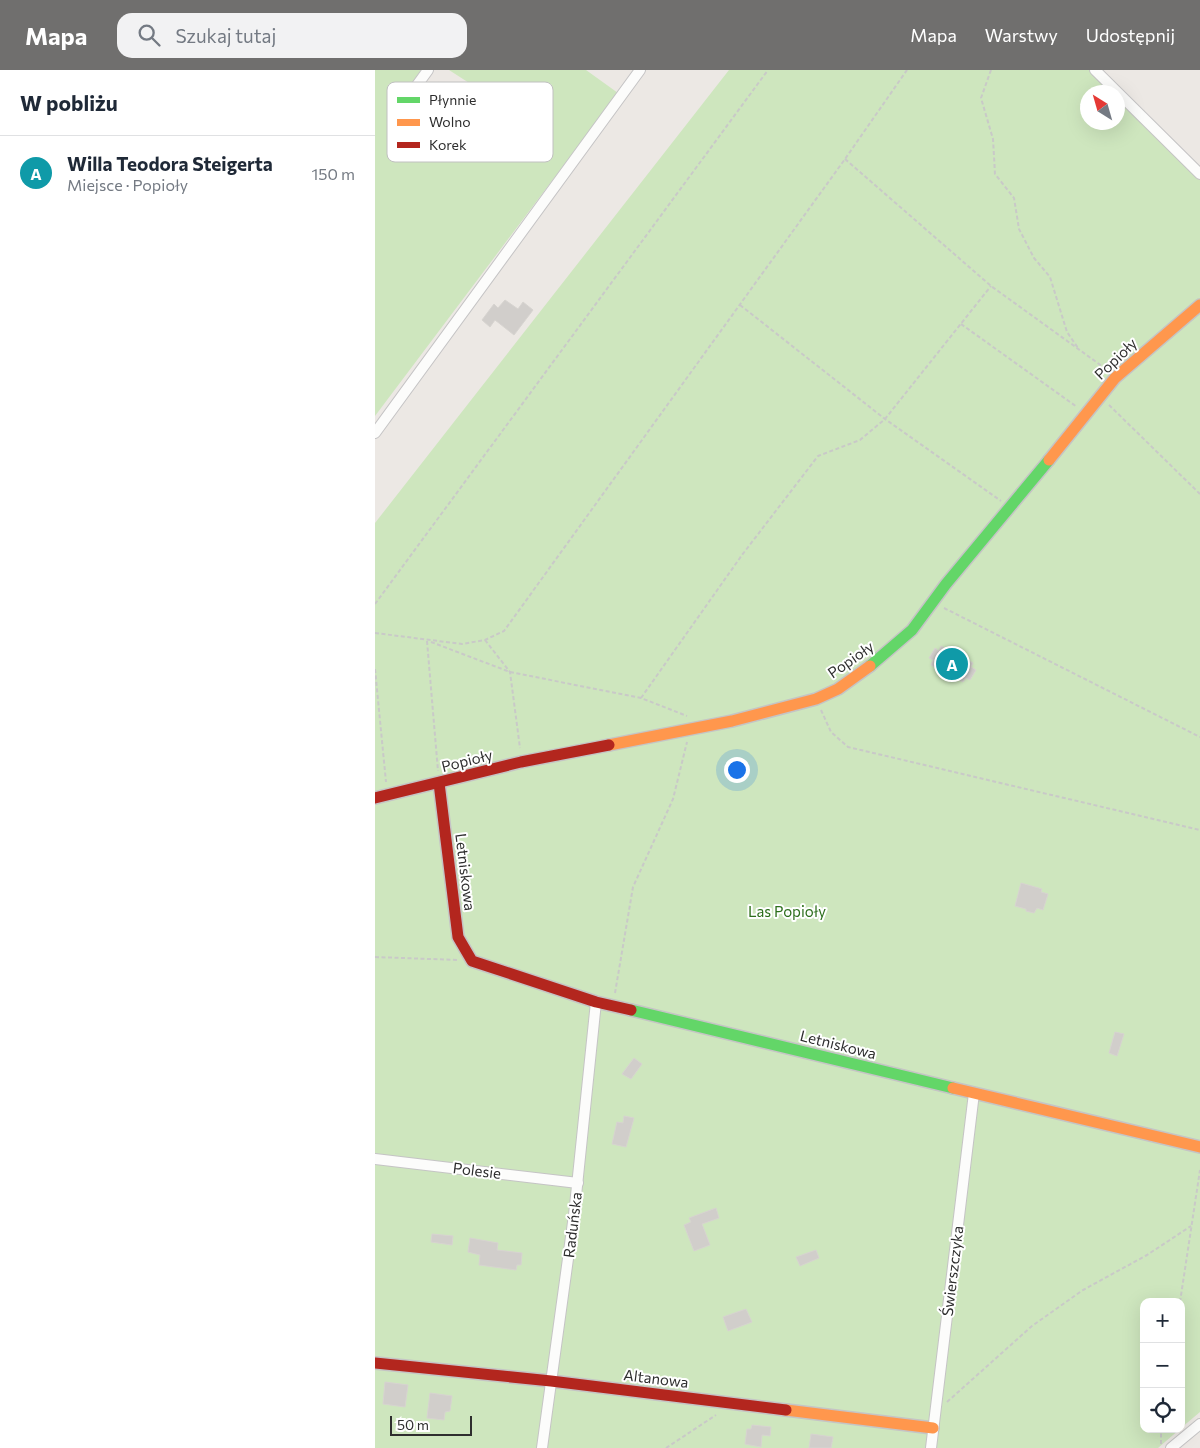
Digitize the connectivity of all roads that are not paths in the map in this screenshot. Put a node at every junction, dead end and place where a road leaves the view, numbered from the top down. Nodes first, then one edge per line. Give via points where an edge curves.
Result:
1 (428, 70) edge
2 (640, 70) edge
3 (1095, 70) edge
4 (419, 82) edge
5 (1200, 174) edge
6 (1200, 305) edge
7 (375, 433) edge
8 (439, 783) junction
9 (375, 798) edge
10 (597, 1002) junction
11 (974, 1093) junction
12 (1200, 1147) edge
13 (375, 1159) edge
14 (578, 1183) junction
15 (375, 1363) edge
16 (551, 1381) junction
17 (1200, 1424) edge
18 (933, 1428) junction
19 (542, 1448) edge
20 (931, 1448) edge
21 (1171, 1448) edge

1 - 4 street
2 - 7 street
3 - 5 street
6 - 8 street, Popioły via 1115,378 912,630 838,689 732,721 691,723
8 - 9 street, Popioły
8 - 10 street, Letniskowa via 458,937 472,961
10 - 11 street, Letniskowa
10 - 14 street, Raduńska
11 - 12 street, Letniskowa
11 - 18 street, Świerszczyka
13 - 14 street, Polesie
14 - 16 street, Raduńska
15 - 16 street, Altanowa
16 - 18 street, Altanowa
16 - 19 street, Raduńska
17 - 21 street
18 - 20 street, Świerszczyka

